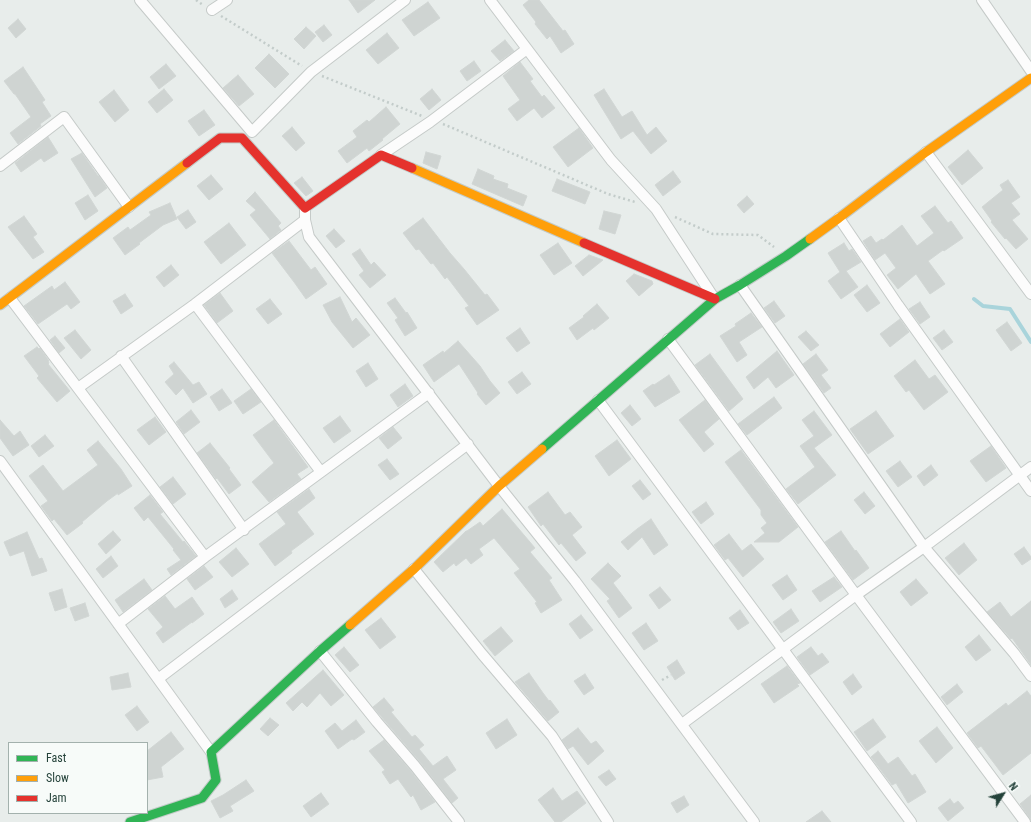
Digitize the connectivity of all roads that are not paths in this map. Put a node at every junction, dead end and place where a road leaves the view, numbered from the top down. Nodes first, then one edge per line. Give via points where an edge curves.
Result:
1 (140, 0) edge
2 (227, 0) edge
3 (406, 0) edge
4 (490, 0) edge
5 (982, 0) edge
6 (212, 10) road end
7 (527, 50) junction
8 (1031, 71) edge
9 (1031, 78) edge
10 (252, 132) junction
11 (242, 138) junction
12 (926, 152) junction
13 (381, 155) junction
14 (0, 166) edge
15 (129, 207) junction
16 (305, 208) junction
17 (839, 218) junction
18 (305, 220) junction
19 (740, 285) junction
20 (1031, 294) edge
21 (10, 298) junction
22 (715, 299) junction
23 (195, 304) junction
24 (0, 305) edge
25 (668, 339) junction
26 (121, 356) junction
27 (78, 388) junction
28 (428, 393) junction
29 (598, 400) junction
30 (468, 444) junction
31 (0, 461) edge
32 (1031, 467) edge
33 (321, 472) junction
34 (1019, 476) junction
35 (499, 486) junction
36 (1031, 491) edge
37 (244, 530) junction
38 (924, 547) junction
39 (205, 557) junction
40 (414, 569) junction
41 (856, 595) junction
42 (118, 624) junction
43 (783, 649) junction
44 (320, 651) junction
45 (1031, 676) edge
46 (158, 679) junction
47 (682, 724) junction
48 (211, 752) junction
49 (162, 817) edge
50 (130, 822) edge
51 (459, 822) edge
52 (608, 822) edge
53 (754, 822) edge
54 (911, 822) edge
55 (1025, 822) edge

1 - 10 street
2 - 6 street
3 - 10 street via 311,72
4 - 7 street
5 - 8 street
7 - 13 street
7 - 22 street via 612,160 656,209
9 - 12 street
10 - 11 street
11 - 15 street via 220,138
11 - 16 street
12 - 17 street
12 - 20 street
13 - 16 street
13 - 22 street
14 - 15 street via 64,117
15 - 21 street
16 - 18 street
17 - 19 street
17 - 34 street
18 - 23 street
18 - 28 street via 309,237
19 - 22 street
19 - 38 street
21 - 24 street
21 - 27 street
22 - 25 street
23 - 26 street
23 - 33 street
25 - 29 street
25 - 41 street
26 - 27 street
26 - 37 street
27 - 39 street
28 - 30 street
28 - 33 street
29 - 35 street
29 - 43 street
30 - 35 street
30 - 46 street
31 - 42 street
32 - 34 street
33 - 37 street
34 - 36 street
34 - 38 street
35 - 40 street
35 - 47 street via 575,580
37 - 39 street
38 - 41 street
38 - 45 street
39 - 42 street
40 - 44 street
40 - 52 street via 552,736
41 - 43 street
41 - 55 street
42 - 46 street
43 - 47 street
43 - 54 street
44 - 48 street
44 - 51 street
46 - 48 street
47 - 53 street
48 - 49 street via 216,780 202,798
49 - 50 street

